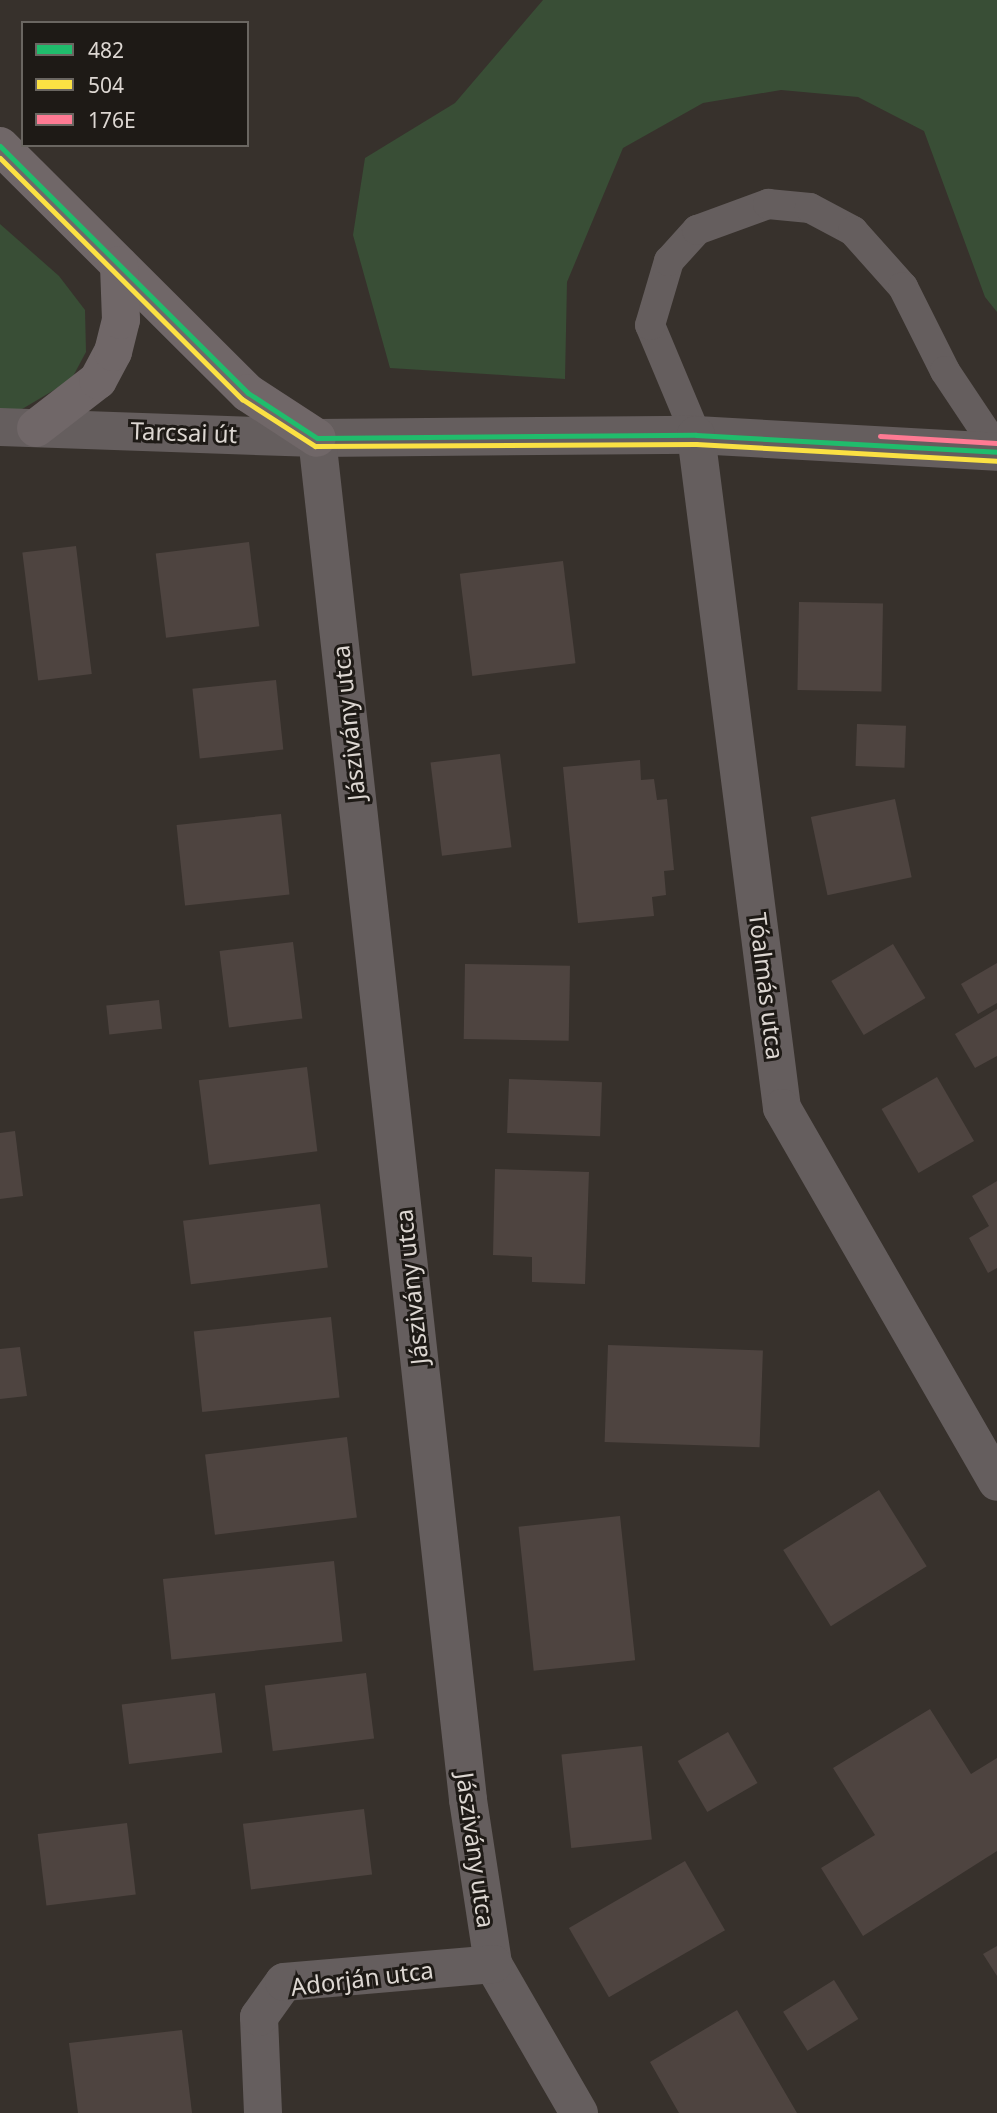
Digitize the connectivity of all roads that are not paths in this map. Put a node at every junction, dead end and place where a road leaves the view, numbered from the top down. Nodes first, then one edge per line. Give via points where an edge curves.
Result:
1 (0, 146) edge
2 (119, 265) junction
3 (18, 428) edge
4 (696, 435) junction
5 (317, 438) junction
6 (997, 450) edge
7 (997, 1482) edge
8 (493, 1964) junction
9 (263, 2113) edge
10 (579, 2113) edge

1 - 2 main road
2 - 3 main road via 121,320 113,352 98,380
2 - 5 main road via 248,393
3 - 5 street, Tarcsai út
4 - 5 street, Tarcsai út
4 - 6 street, Tarcsai út
4 - 6 lane via 650,325 669,261 697,230 768,205 810,208 853,231 903,287 945,370
4 - 7 street, Tóalmás utca via 782,1108
5 - 8 street, Jászivány utca via 468,1800
8 - 9 street, Adorján utca via 284,1982 259,2017
8 - 10 street, Jászivány utca

